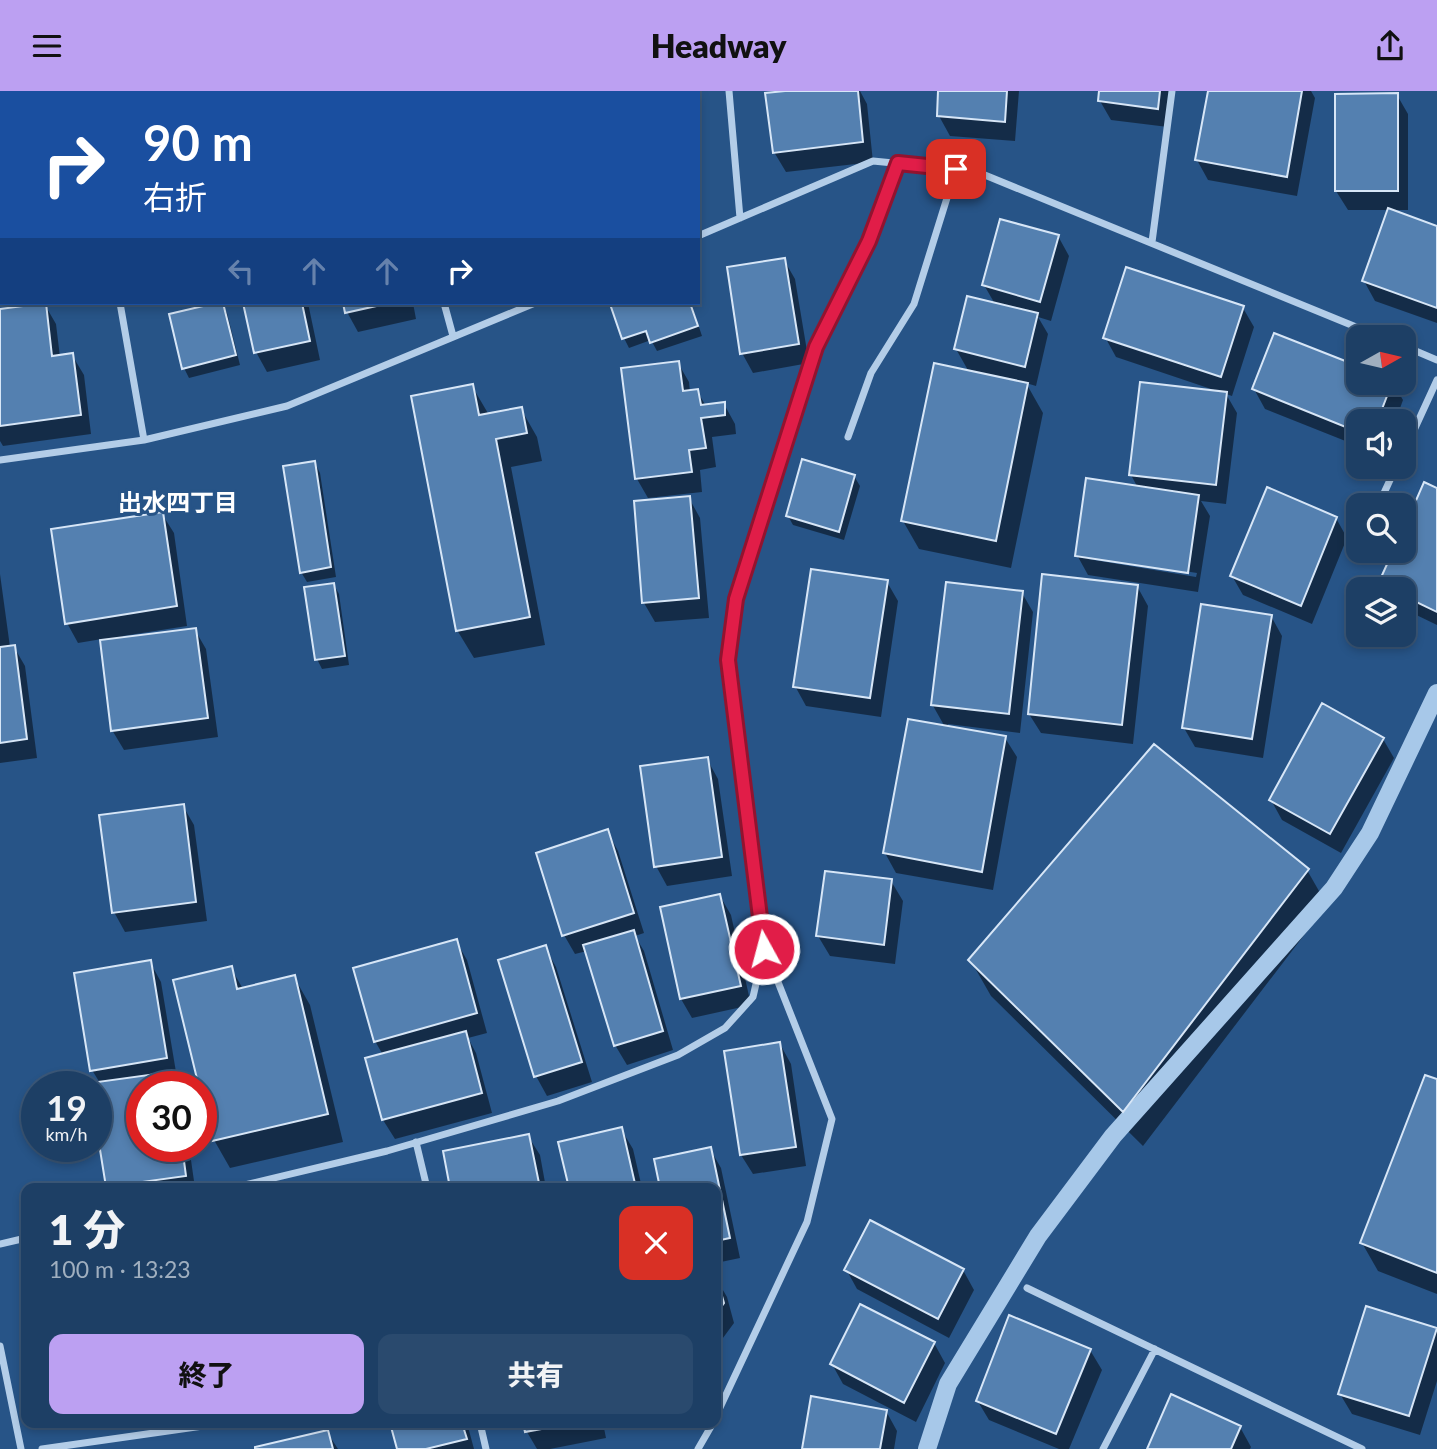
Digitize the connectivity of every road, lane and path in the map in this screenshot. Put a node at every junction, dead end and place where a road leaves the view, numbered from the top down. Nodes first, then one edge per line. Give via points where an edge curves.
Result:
1 (729, 91) edge
2 (1172, 91) edge
3 (898, 163) junction
4 (956, 169) junction
5 (740, 218) junction
6 (700, 235) edge
7 (1152, 242) junction
8 (120, 305) edge
9 (445, 305) edge
10 (530, 305) edge
11 (1352, 325) edge
12 (453, 336) junction
13 (1416, 351) edge
14 (1437, 360) edge
15 (1437, 380) edge
16 (1416, 426) edge
17 (848, 437) dead end
18 (144, 440) junction
19 (0, 460) edge
20 (764, 949) junction
21 (416, 1142) junction
22 (253, 1183) edge
23 (425, 1183) edge
24 (21, 1239) edge
25 (0, 1244) edge
26 (1027, 1287) dead end
27 (0, 1346) edge
28 (1155, 1349) junction
29 (721, 1405) edge
30 (189, 1428) edge
31 (481, 1428) edge
32 (710, 1428) edge
33 (21, 1449) edge
34 (42, 1449) edge
35 (486, 1449) edge
36 (698, 1449) edge
37 (1103, 1449) edge
38 (1362, 1449) edge

1 - 5 street
2 - 7 street
3 - 4 street
3 - 5 street via 873,161
3 - 20 street via 869,241 816,347 736,599 728,660
4 - 7 street via 975,171
4 - 17 street via 914,304 871,373
5 - 6 street
7 - 11 street
8 - 18 street
9 - 12 street
10 - 12 street
12 - 18 street via 287,406
13 - 14 street
15 - 16 street
18 - 19 street
20 - 21 street via 753,997 725,1028 678,1055 558,1101
20 - 29 street via 832,1119 807,1222
21 - 22 street
21 - 23 street
24 - 25 street
26 - 28 street
27 - 33 street
28 - 37 street
28 - 38 street
30 - 34 street
31 - 35 street
32 - 36 street

